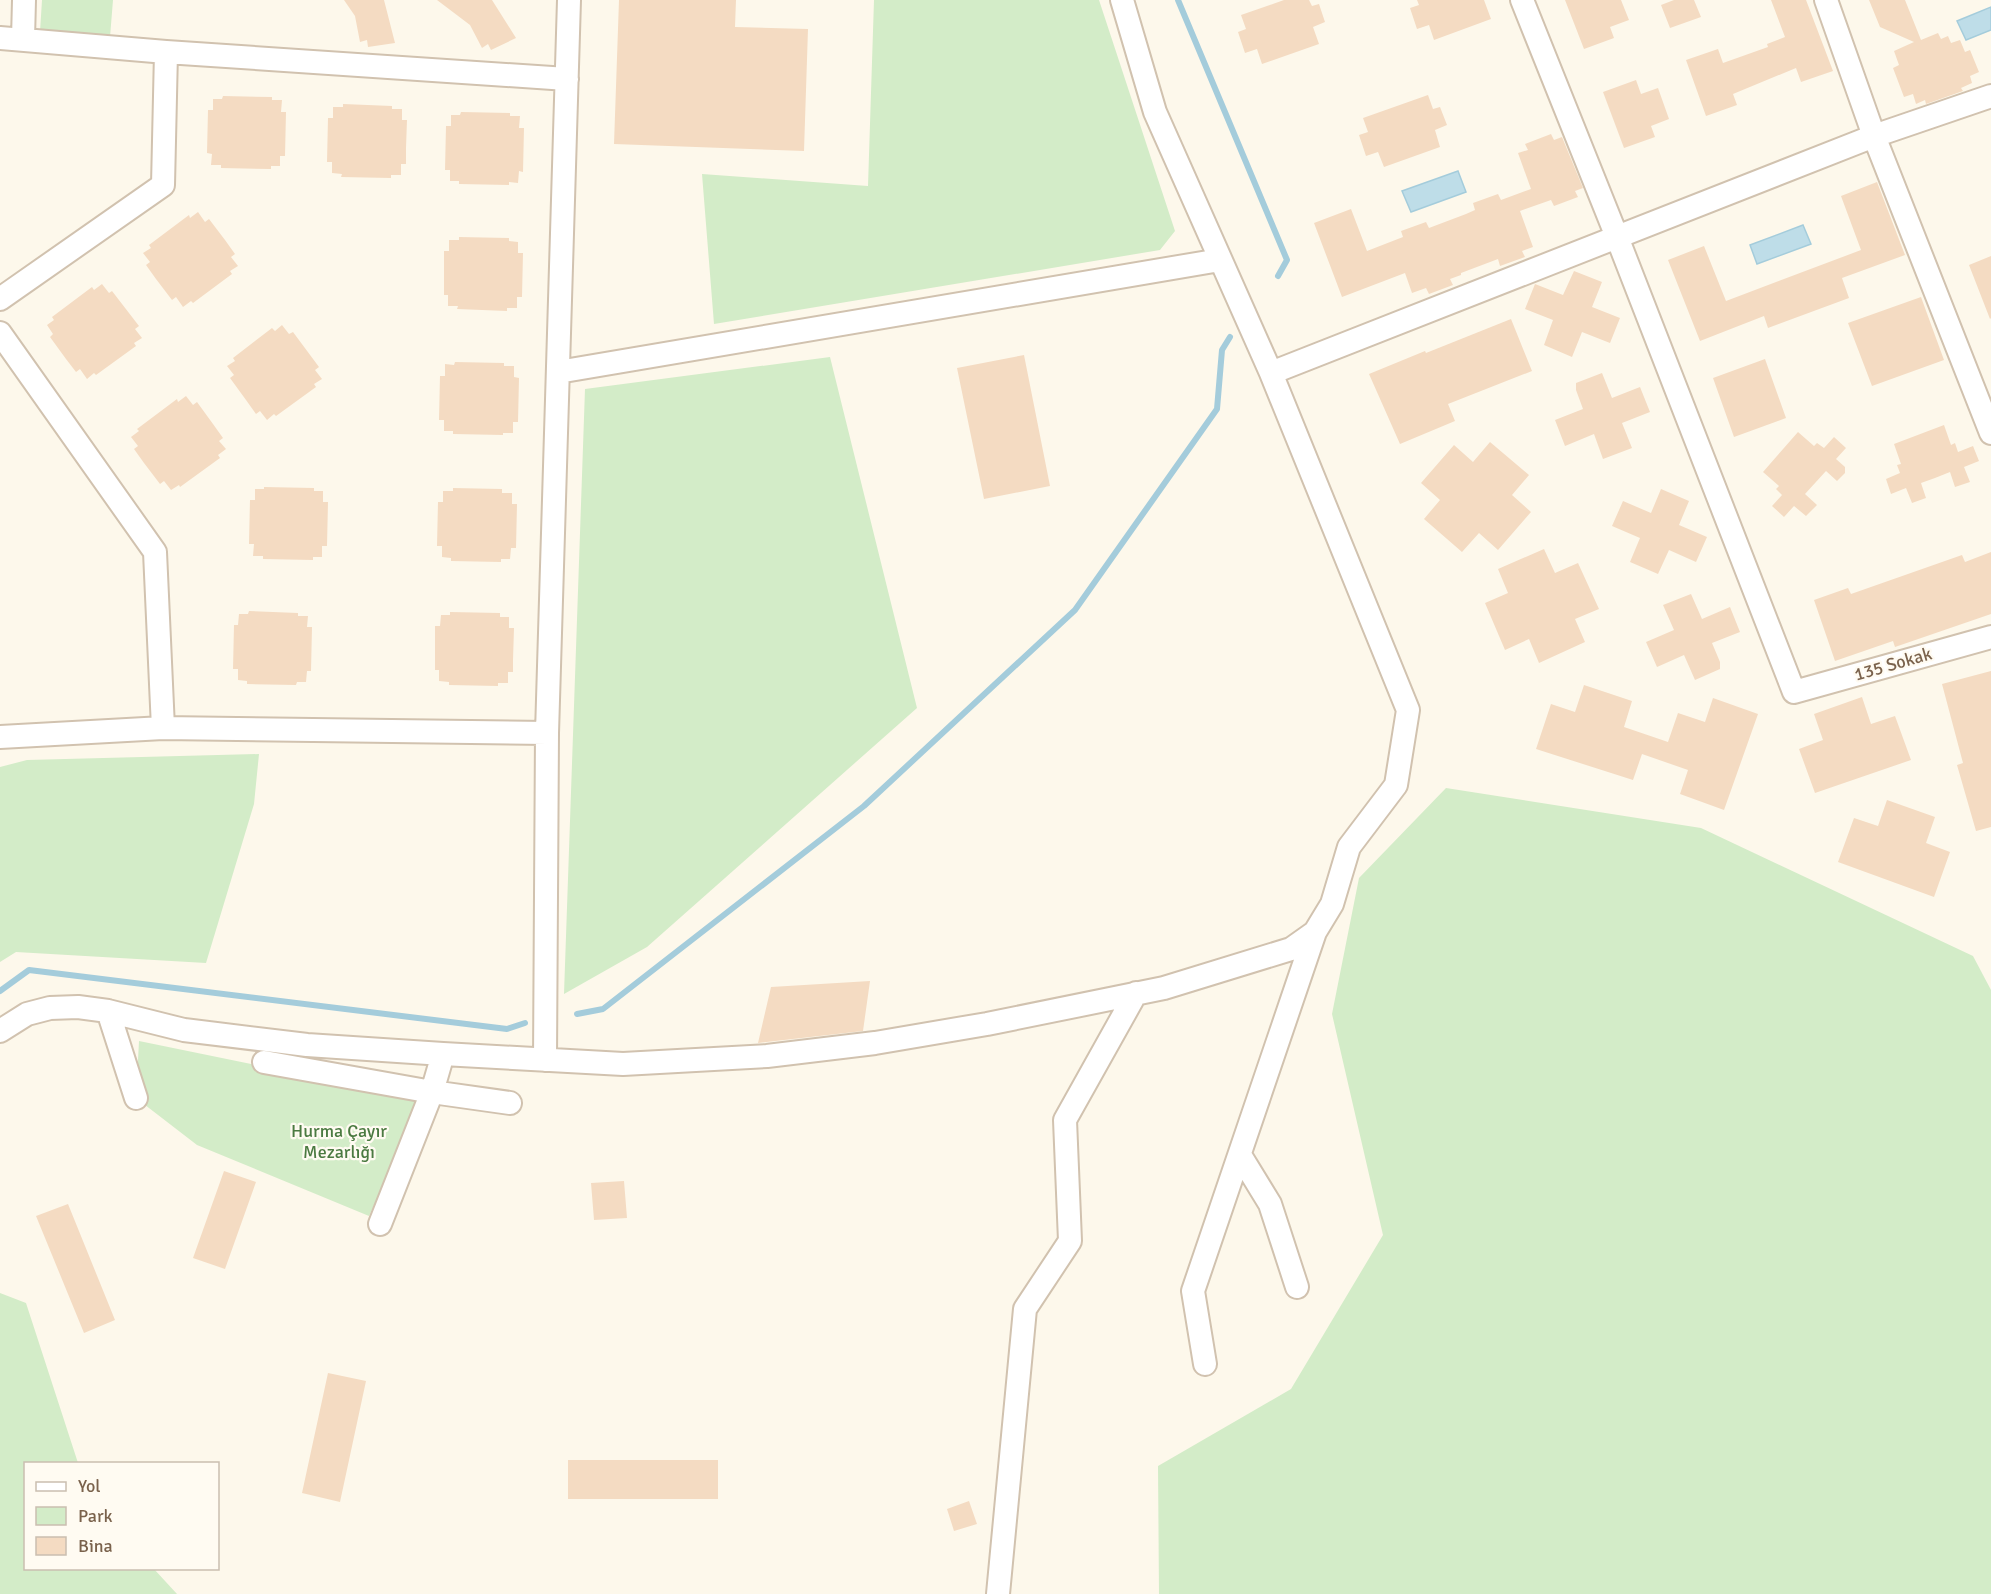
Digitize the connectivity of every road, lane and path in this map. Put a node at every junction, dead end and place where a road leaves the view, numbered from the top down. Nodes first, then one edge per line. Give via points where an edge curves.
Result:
1 (24, 0) edge
2 (569, 0) edge
3 (1122, 0) edge
4 (1522, 0) edge
5 (1826, 0) edge
6 (0, 38) edge
7 (23, 39) junction
8 (166, 52) junction
9 (567, 79) junction
10 (1991, 96) edge
11 (1874, 136) junction
12 (1617, 237) junction
13 (1220, 260) junction
14 (0, 299) edge
15 (0, 333) edge
16 (558, 372) junction
17 (1270, 374) junction
18 (1991, 433) edge
19 (1991, 637) edge
20 (163, 728) junction
21 (547, 733) junction
22 (0, 737) edge
23 (1315, 932) junction
24 (1136, 993) junction
25 (108, 1011) junction
26 (0, 1031) edge
27 (443, 1054) junction
28 (545, 1060) junction
29 (264, 1062) dead end
30 (432, 1092) junction
31 (136, 1098) dead end
32 (510, 1103) dead end
33 (1240, 1155) junction
34 (380, 1224) dead end
35 (1297, 1287) dead end
36 (1205, 1364) dead end
37 (998, 1594) edge

1 - 7 street
2 - 9 street
3 - 13 street via 1155,112
4 - 12 street
5 - 11 street
6 - 7 street
7 - 8 street
8 - 9 street
8 - 14 street via 163,185
9 - 16 street
10 - 11 street
11 - 12 street
11 - 18 street
12 - 17 street
12 - 19 street, 135 Sokak via 1794,692
13 - 16 street
13 - 17 street
15 - 20 street via 155,552
16 - 21 street
17 - 23 street via 1408,710 1396,785 1349,847 1332,904
20 - 21 street
20 - 22 street
21 - 28 street
23 - 24 street via 1291,949
23 - 33 street
24 - 28 street via 987,1024 767,1056 623,1064
24 - 37 street via 1065,1120 1070,1241 1025,1309
25 - 26 street via 50,1008 27,1014
25 - 27 street via 184,1030 307,1045
25 - 31 street
27 - 28 street
27 - 30 street
29 - 30 street
30 - 32 street
30 - 34 street
33 - 35 street via 1270,1204
33 - 36 street via 1193,1291

